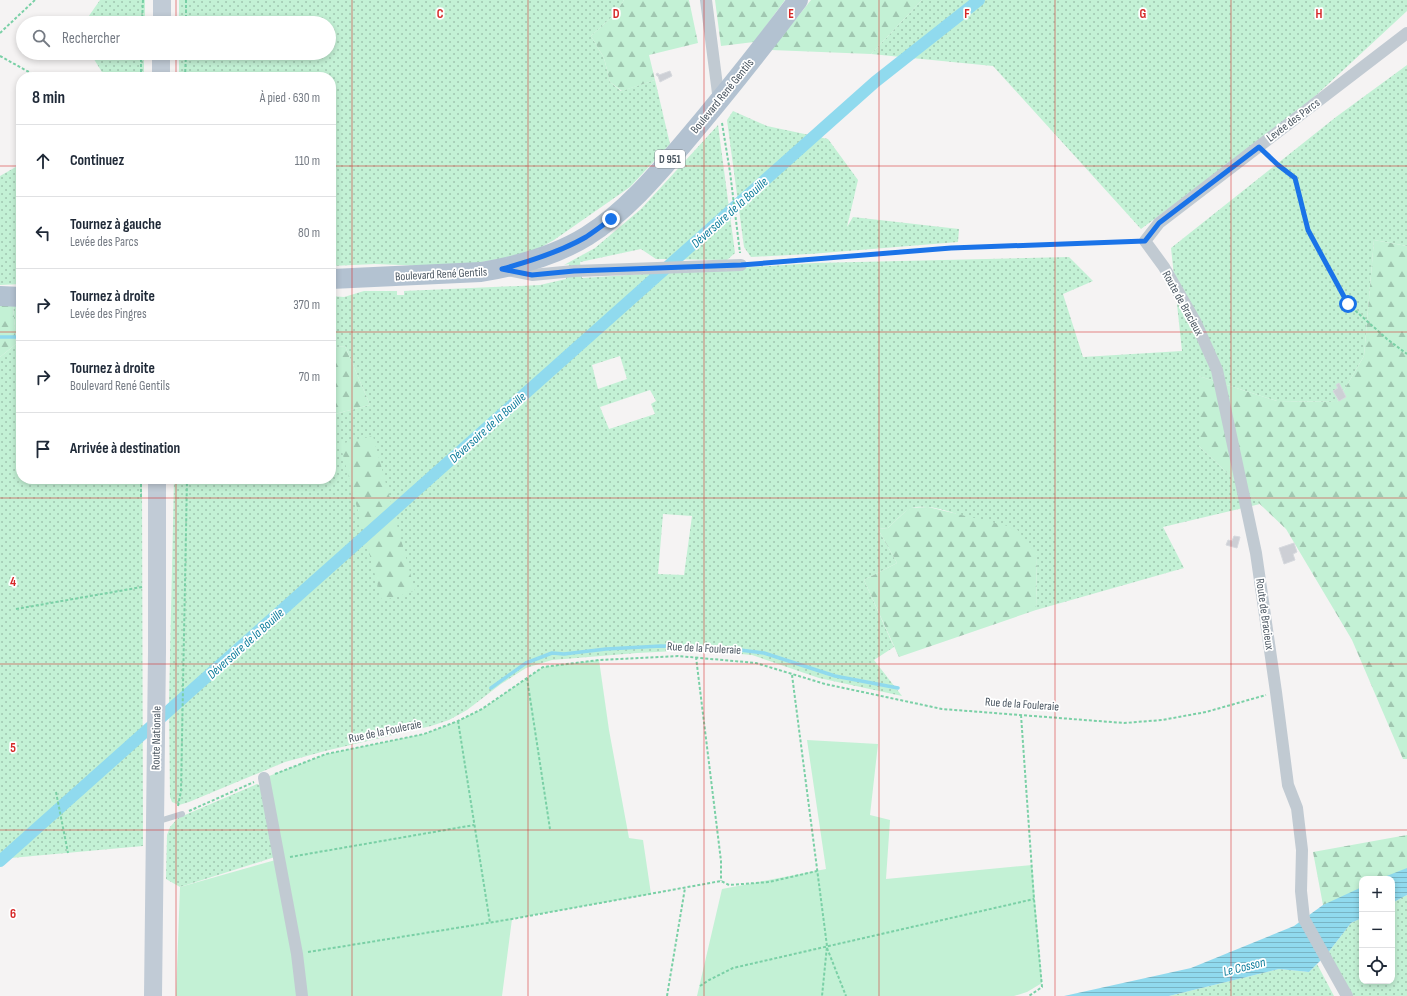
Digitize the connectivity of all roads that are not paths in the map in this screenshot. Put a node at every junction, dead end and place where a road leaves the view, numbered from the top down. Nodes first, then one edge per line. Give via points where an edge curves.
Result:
1 (162, 0) edge
2 (706, 0) edge
3 (798, 0) edge
4 (162, 16) edge
5 (1407, 33) edge
6 (161, 60) edge
7 (161, 72) edge
8 (719, 101) junction
9 (1145, 241) joint
10 (741, 265) road end
11 (502, 269) junction
12 (336, 280) edge
13 (157, 484) edge
14 (264, 778) road end
15 (179, 815) road end
16 (154, 822) junction
17 (153, 996) edge
18 (302, 996) edge
19 (1347, 996) edge

1 - 4 main road
2 - 8 street
3 - 8 main road, Boulevard René Gentils / D 951
5 - 9 street, Levée des Parcs via 1159,223
6 - 7 main road
8 - 11 main road, Boulevard René Gentils / D 951 via 651,181 611,219 560,250
9 - 19 street, Route de Bracieux via 1164,267 1195,321 1217,370 1256,553 1288,785 1298,814 1304,919
10 - 11 street via 532,275
11 - 12 main road, Boulevard René Gentils / D 951
13 - 16 main road, Route Nationale
14 - 18 street via 297,954
15 - 16 lane
16 - 17 main road, Route Nationale

